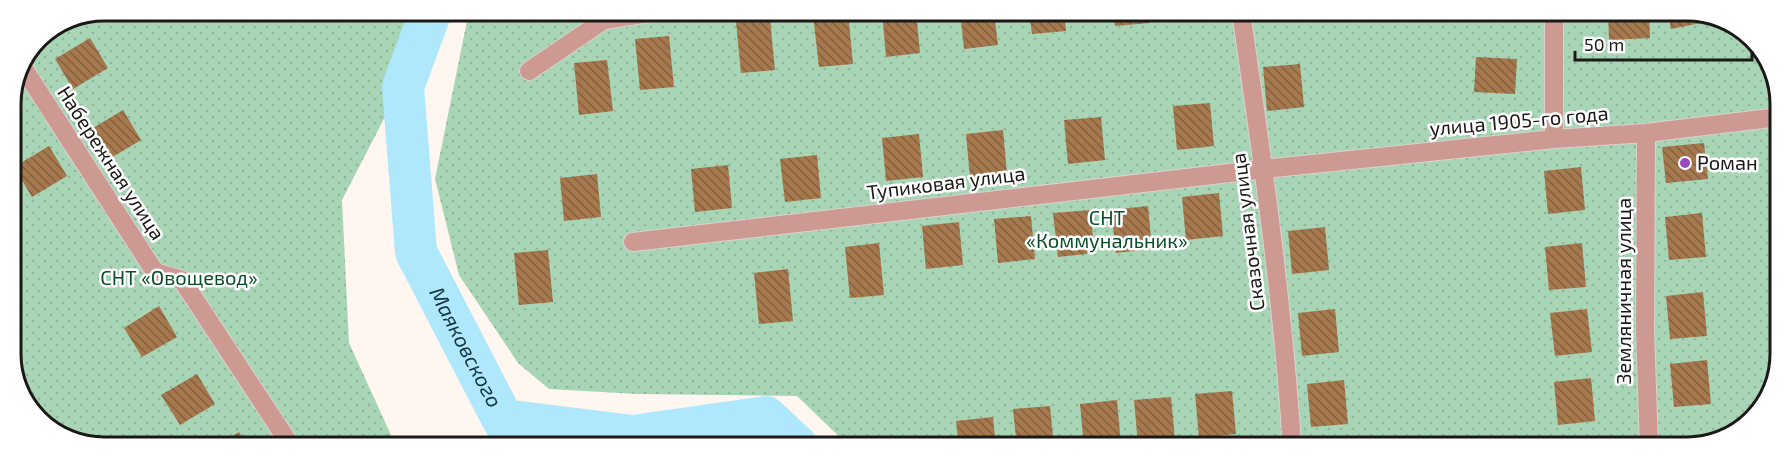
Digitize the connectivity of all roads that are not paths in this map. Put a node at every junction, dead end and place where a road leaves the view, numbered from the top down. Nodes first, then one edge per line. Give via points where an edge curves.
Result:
1 (603, 21) edge
2 (1242, 21) edge
3 (1554, 21) edge
4 (529, 71) dead end
5 (27, 74) edge
6 (1770, 118) edge
7 (1646, 134) junction
8 (1554, 139) junction
9 (1264, 169) junction
10 (633, 242) dead end
11 (285, 437) edge
12 (1291, 437) edge
13 (1649, 437) edge

1 - 4 street
2 - 9 street, Сказочная улица
3 - 8 street
5 - 11 street, Набережная улица via 155,272 182,280
6 - 7 street, улица 1905-го года
7 - 8 street, улица 1905-го года
7 - 13 street, Земляничная улица
8 - 9 street, улица 1905-го года
9 - 10 street, Тупиковая улица
9 - 12 street, Сказочная улица

